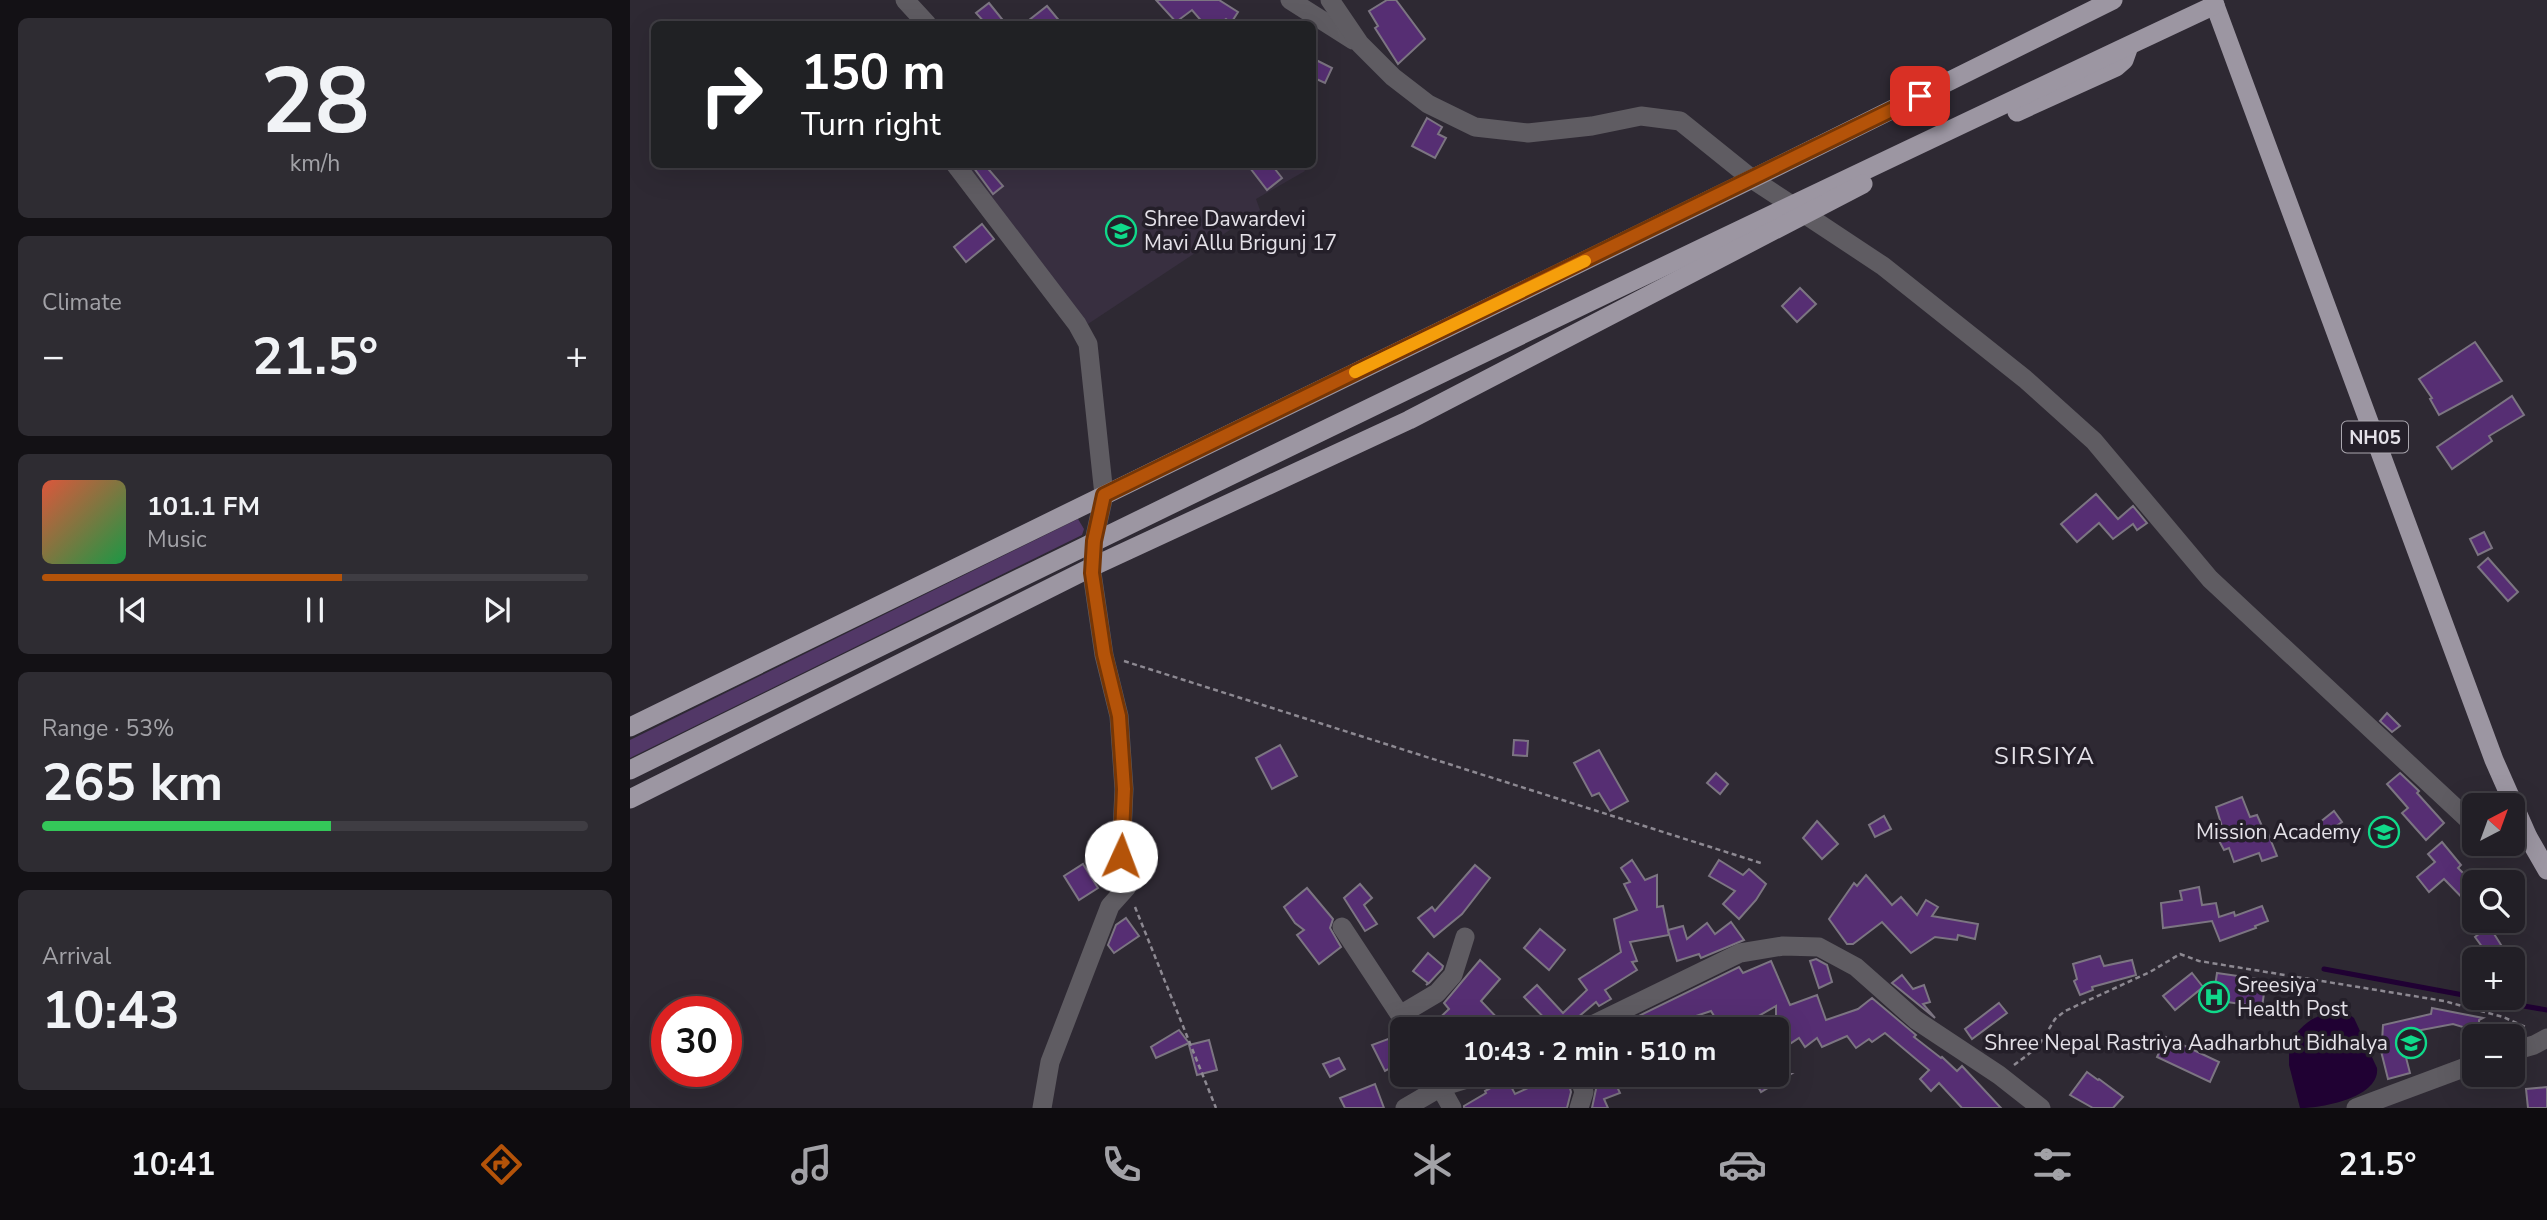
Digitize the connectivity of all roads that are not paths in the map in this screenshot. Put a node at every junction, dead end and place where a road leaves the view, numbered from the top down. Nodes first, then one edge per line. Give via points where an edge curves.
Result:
1 (905, 0) edge
2 (1290, 0) edge
3 (1330, 0) edge
4 (2113, 0) edge
5 (2214, 3) edge
6 (925, 21) edge
7 (1360, 44) junction
8 (958, 168) edge
9 (1752, 179) junction
10 (1798, 210) junction
11 (1104, 495) junction
12 (1094, 541) junction
13 (1092, 566) junction
14 (630, 727) edge
15 (630, 770) edge
16 (2505, 793) edge
17 (630, 799) edge
18 (2462, 814) edge
19 (2525, 843) edge
20 (2547, 870) edge
21 (1342, 927) dead end
22 (1465, 937) dead end
23 (1400, 1017) edge
24 (1409, 1017) edge
25 (1609, 1017) edge
26 (2541, 1034) edge
27 (2525, 1048) edge
28 (2462, 1068) edge
29 (1430, 1087) edge
30 (1440, 1087) edge
31 (1582, 1087) edge
32 (1042, 1108) edge
33 (1405, 1108) edge
34 (1452, 1108) edge
35 (1579, 1108) edge
36 (2041, 1108) edge
37 (2356, 1108) edge

1 - 6 street
2 - 7 street
3 - 7 street
4 - 9 highway
5 - 10 highway
5 - 16 highway, NH05
7 - 9 street via 1428,104 1475,127 1528,133 1641,116 1680,121
8 - 11 street via 1088,344
9 - 10 street
9 - 11 highway
10 - 12 highway
10 - 13 highway via 1409,420
10 - 18 street via 1884,266 2094,441 2210,579
11 - 12 street
11 - 14 highway
12 - 13 street
12 - 15 highway
13 - 17 highway
13 - 32 street via 1104,654 1119,716 1124,789 1121,856 1127,887 1110,906 1050,1062
19 - 20 highway, NH05
21 - 23 street
22 - 24 street via 1453,975
25 - 36 street via 1740,953 1783,946 1819,947 1856,967 1916,1020
26 - 27 street via 2534,1045
28 - 37 street
29 - 33 street
30 - 34 street
31 - 35 street

